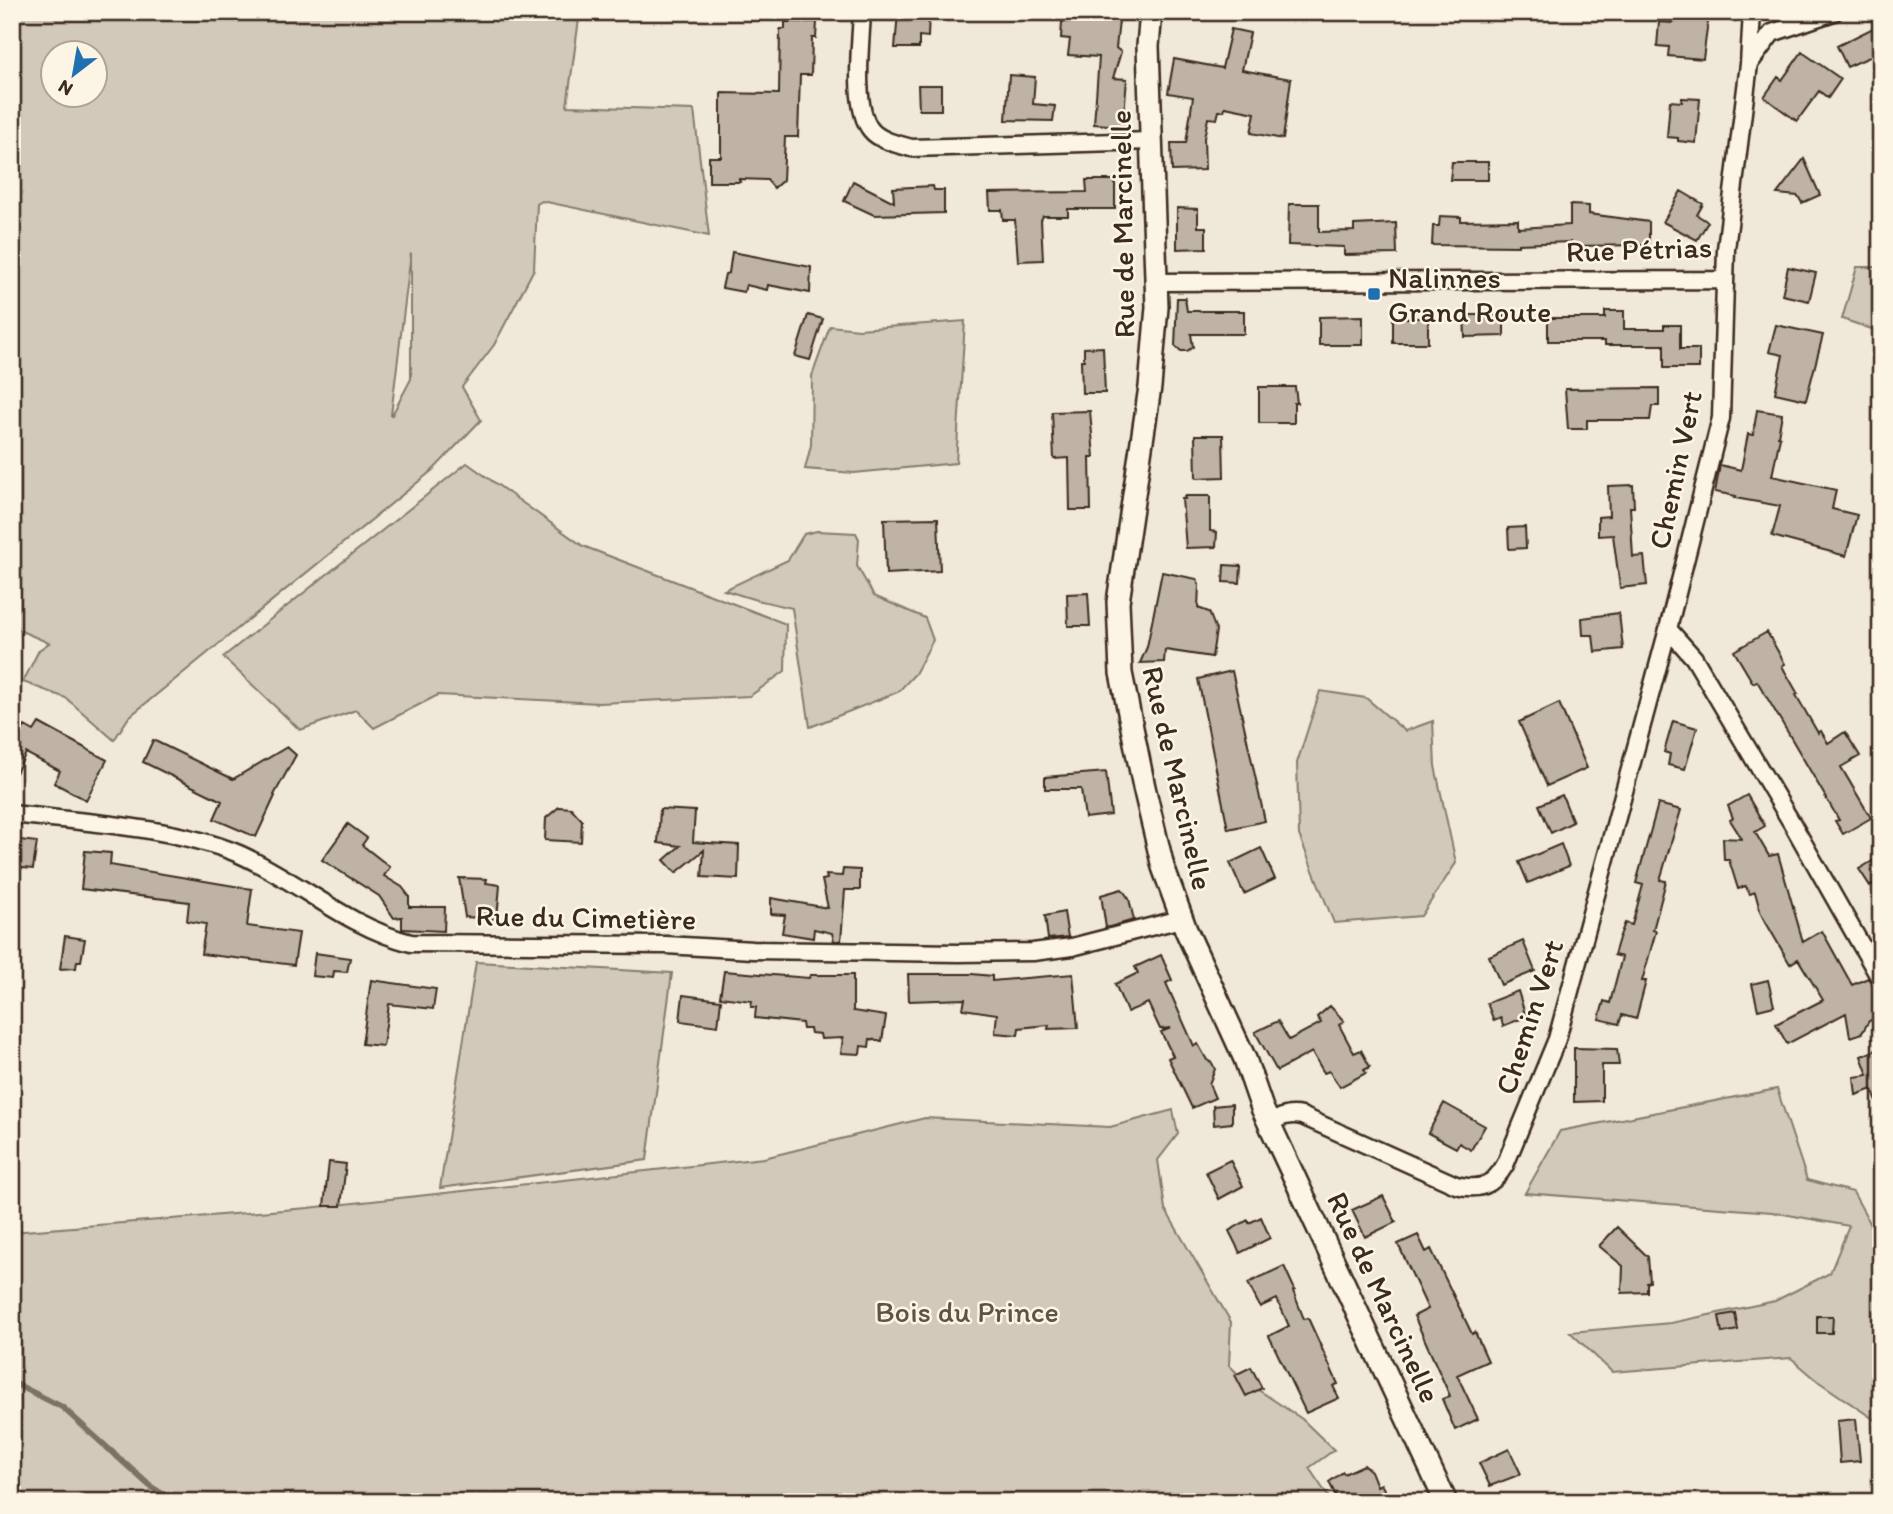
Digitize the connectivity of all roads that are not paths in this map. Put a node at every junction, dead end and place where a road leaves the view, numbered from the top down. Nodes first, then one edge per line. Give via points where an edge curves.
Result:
1 (862, 12) edge
2 (1152, 12) edge
3 (1752, 12) edge
4 (1834, 12) edge
5 (1749, 64) junction
6 (1151, 141) junction
7 (1724, 280) junction
8 (1157, 282) junction
9 (1668, 629) junction
10 (12, 814) edge
11 (1181, 919) junction
12 (1881, 980) edge
13 (1269, 1123) junction
14 (1446, 1502) edge

1 - 6 street via 864,120 873,133 889,141 911,148
2 - 6 street, Rue de Marcinelle via 1148,41
3 - 5 street
4 - 5 street, Rue Pétrias via 1772,33
5 - 7 street, Rue Pétrias
6 - 8 street, Rue de Marcinelle
7 - 8 street, Rue Pétrias
7 - 9 street, Chemin Vert via 1721,418
8 - 11 street, Rue de Marcinelle via 1152,373 1121,580 1118,639 1122,684 1144,787
9 - 12 street via 1695,658
9 - 13 street, Chemin Vert via 1557,1039 1499,1176 1480,1188 1455,1185 1302,1116 1283,1116
10 - 11 street, Rue du Cimetière via 199,841 261,865 369,928 411,943 1034,951 1072,947
11 - 13 street, Rue de Marcinelle
13 - 14 street, Rue de Marcinelle

